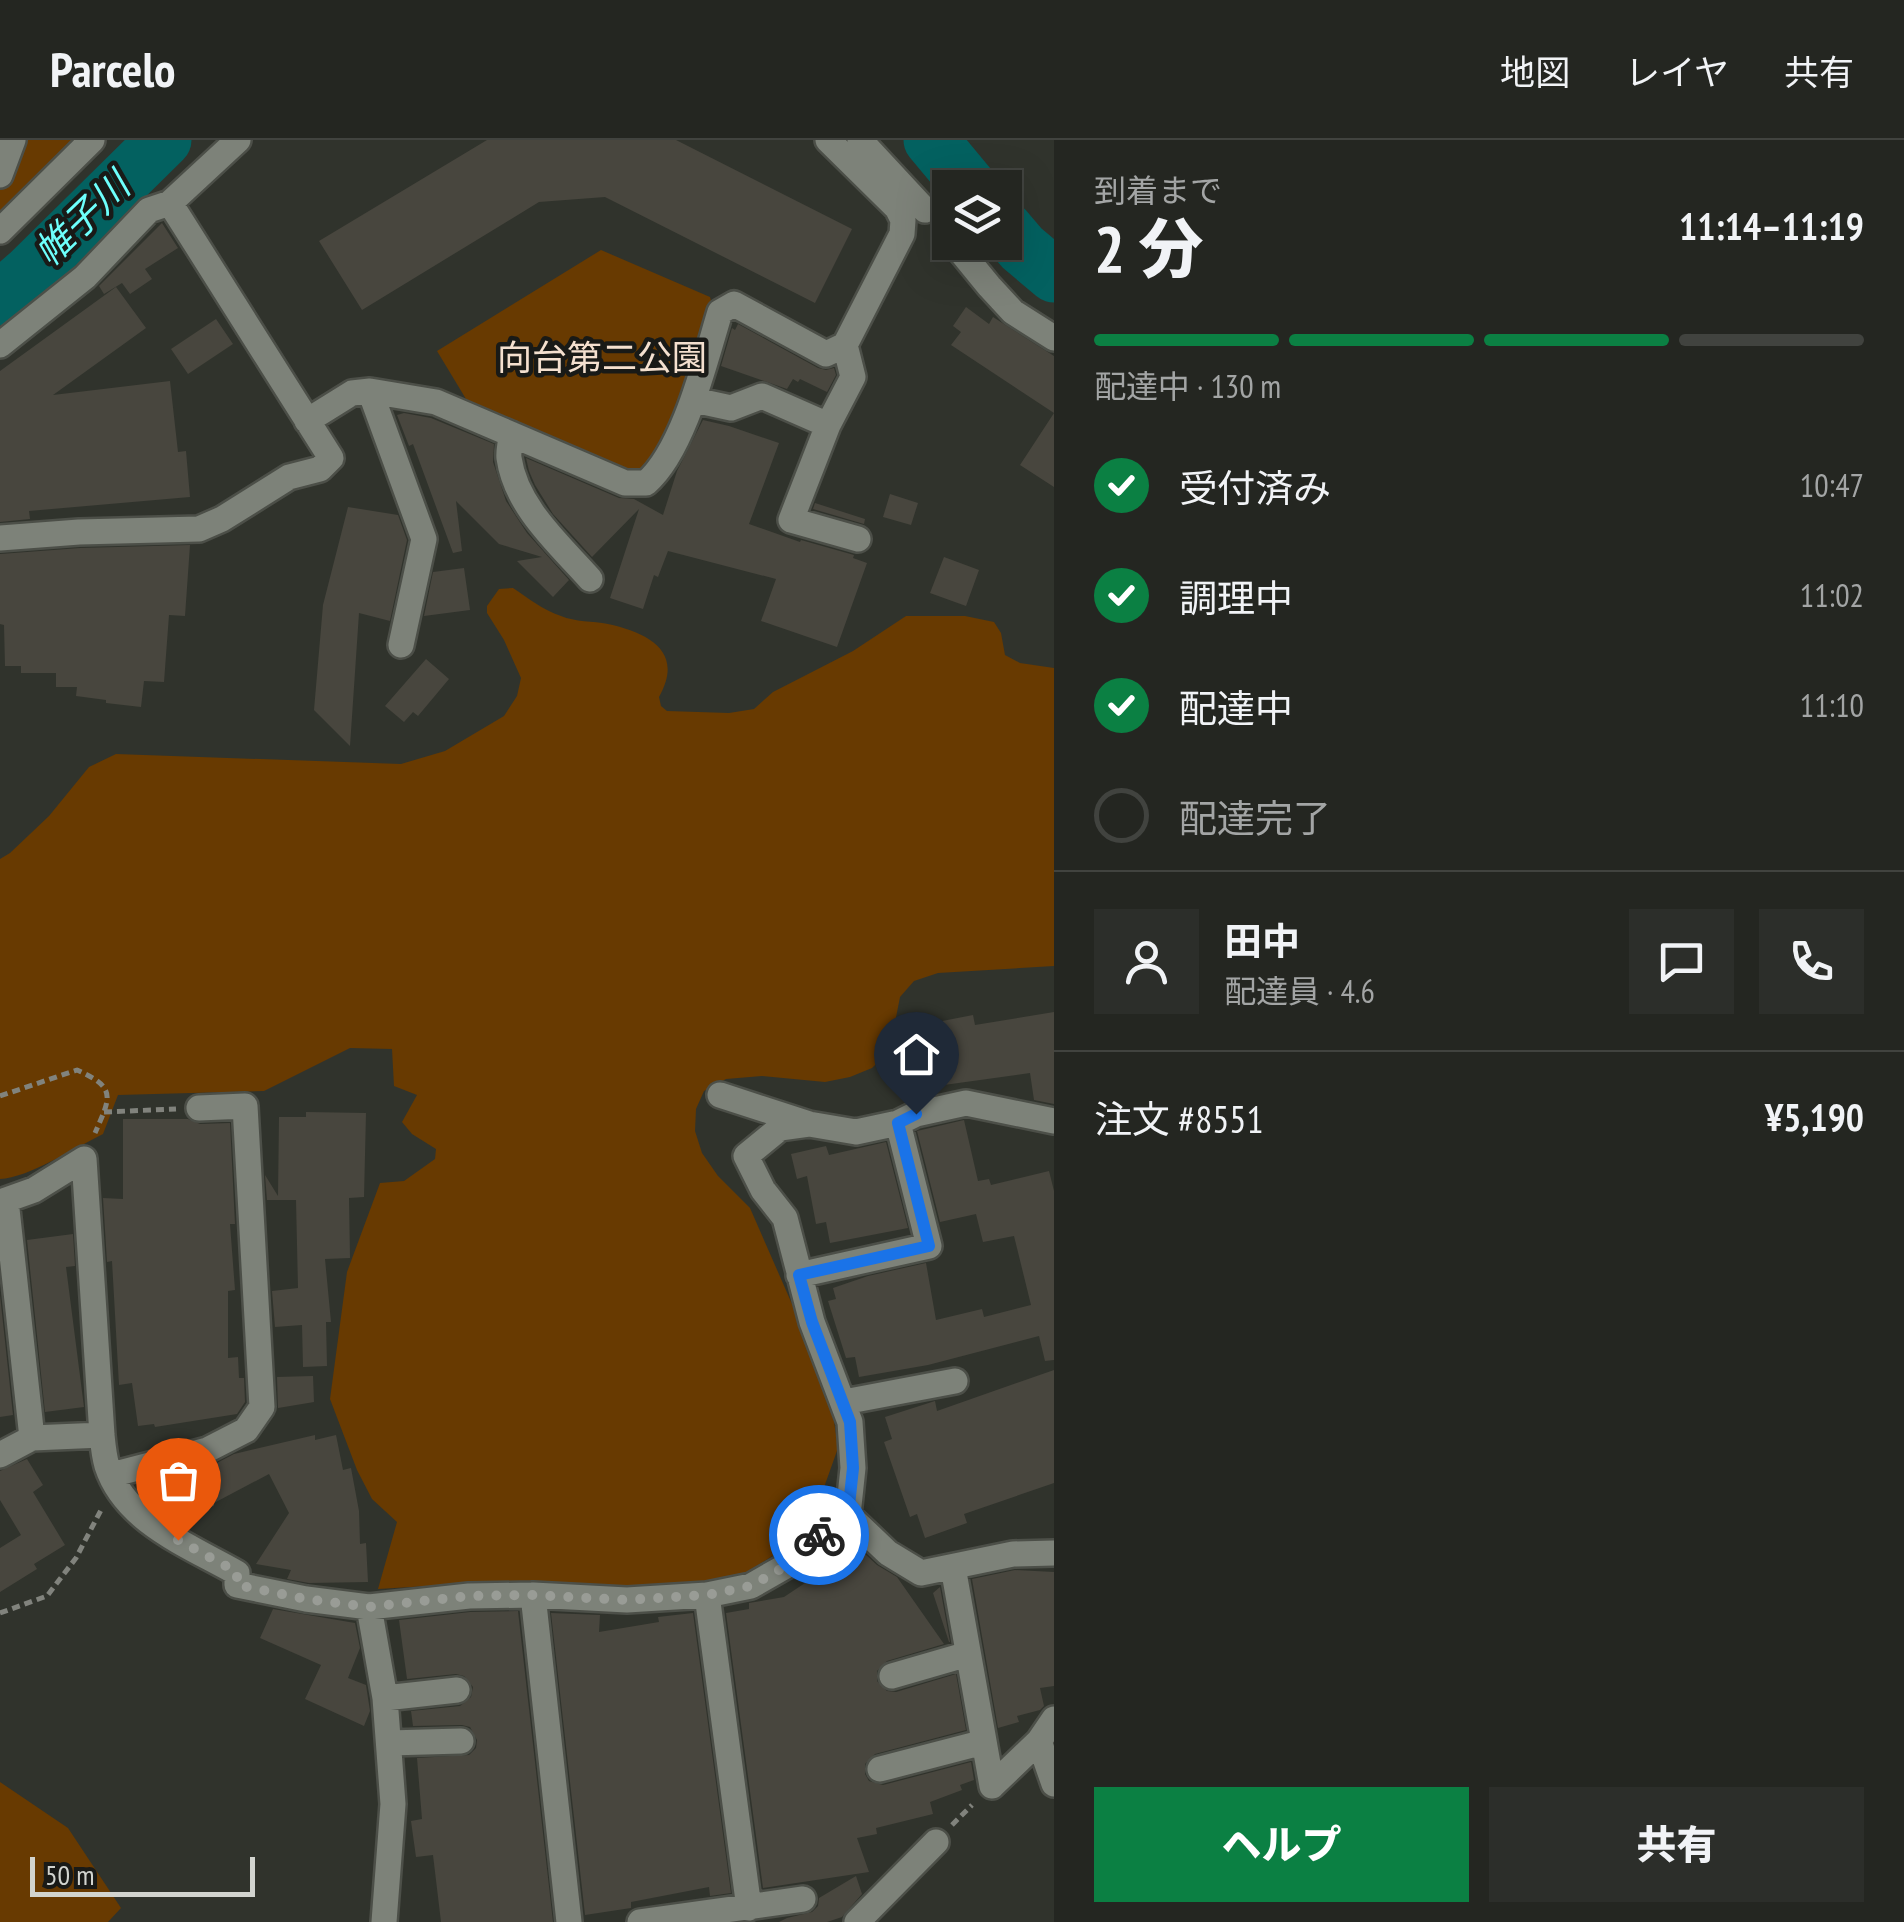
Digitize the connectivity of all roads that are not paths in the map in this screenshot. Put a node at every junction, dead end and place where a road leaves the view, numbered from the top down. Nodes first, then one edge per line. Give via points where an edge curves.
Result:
1 (12, 140) edge
2 (92, 140) edge
3 (238, 140) edge
4 (828, 140) edge
5 (860, 140) edge
6 (0, 175) edge
7 (170, 203) junction
8 (914, 215) junction
9 (932, 227) edge
10 (0, 231) edge
11 (968, 260) edge
12 (1054, 338) edge
13 (0, 345) edge
14 (846, 345) junction
15 (370, 391) junction
16 (694, 400) junction
17 (307, 421) junction
18 (828, 426) junction
19 (511, 434) junction
20 (0, 538) edge
21 (858, 538) dead end
22 (590, 579) dead end
23 (401, 645) dead end
24 (720, 1095) dead end
25 (198, 1108) road end
26 (1054, 1122) edge
27 (898, 1123) junction
28 (809, 1124) junction
29 (3, 1200) edge
30 (799, 1275) junction
31 (955, 1382) dead end
32 (844, 1402) junction
33 (102, 1435) junction
34 (32, 1438) junction
35 (0, 1454) edge
36 (113, 1478) junction
37 (848, 1515) junction
38 (1054, 1554) edge
39 (953, 1567) junction
40 (532, 1595) junction
41 (707, 1595) junction
42 (368, 1607) junction
43 (968, 1654) junction
44 (892, 1676) dead end
45 (457, 1690) dead end
46 (386, 1698) junction
47 (1046, 1730) edge
48 (461, 1741) dead end
49 (984, 1742) junction
50 (389, 1743) junction
51 (880, 1769) dead end
52 (1054, 1784) edge
53 (936, 1842) road end
54 (803, 1899) dead end
55 (749, 1908) junction
56 (656, 1921) edge
57 (384, 1922) edge
58 (569, 1922) edge
59 (857, 1922) edge

1 - 6 street
2 - 10 street
3 - 7 street
4 - 8 street via 897,208
5 - 8 street
7 - 13 street via 148,210 84,277
7 - 17 street
8 - 9 street
8 - 14 street
11 - 12 street via 1013,312
14 - 16 street via 826,354 734,304 720,312
14 - 18 street via 853,377
15 - 17 street via 352,394
15 - 19 street via 436,402
15 - 23 street via 424,540
16 - 18 street via 731,408 762,396
16 - 19 street via 659,472 646,484 625,483
17 - 20 street via 331,458 320,469 290,478 198,529
18 - 21 street via 791,520
19 - 22 street via 509,457 518,485 538,521
24 - 28 street
25 - 36 street via 244,1106 262,1407 246,1430 208,1450
26 - 27 street via 966,1103
27 - 28 street via 856,1132
27 - 30 street via 929,1246
28 - 30 street via 780,1128 746,1156 785,1218
29 - 33 street via 34,1190 84,1159
29 - 34 street
30 - 32 street
31 - 32 street
32 - 37 street via 853,1468
33 - 34 street
33 - 36 street
34 - 35 street
36 - 42 street via 149,1523 237,1572 237,1585
37 - 39 street via 921,1574
37 - 41 street via 751,1586
38 - 39 street via 1013,1554
39 - 43 street
40 - 41 street
40 - 42 street
40 - 58 street
41 - 55 street
42 - 46 street
43 - 44 street
43 - 49 street
45 - 46 street
46 - 50 street
47 - 49 street via 992,1786
47 - 52 street
48 - 50 street
49 - 51 street
50 - 57 street via 393,1804
53 - 59 street
54 - 55 street
55 - 56 street

